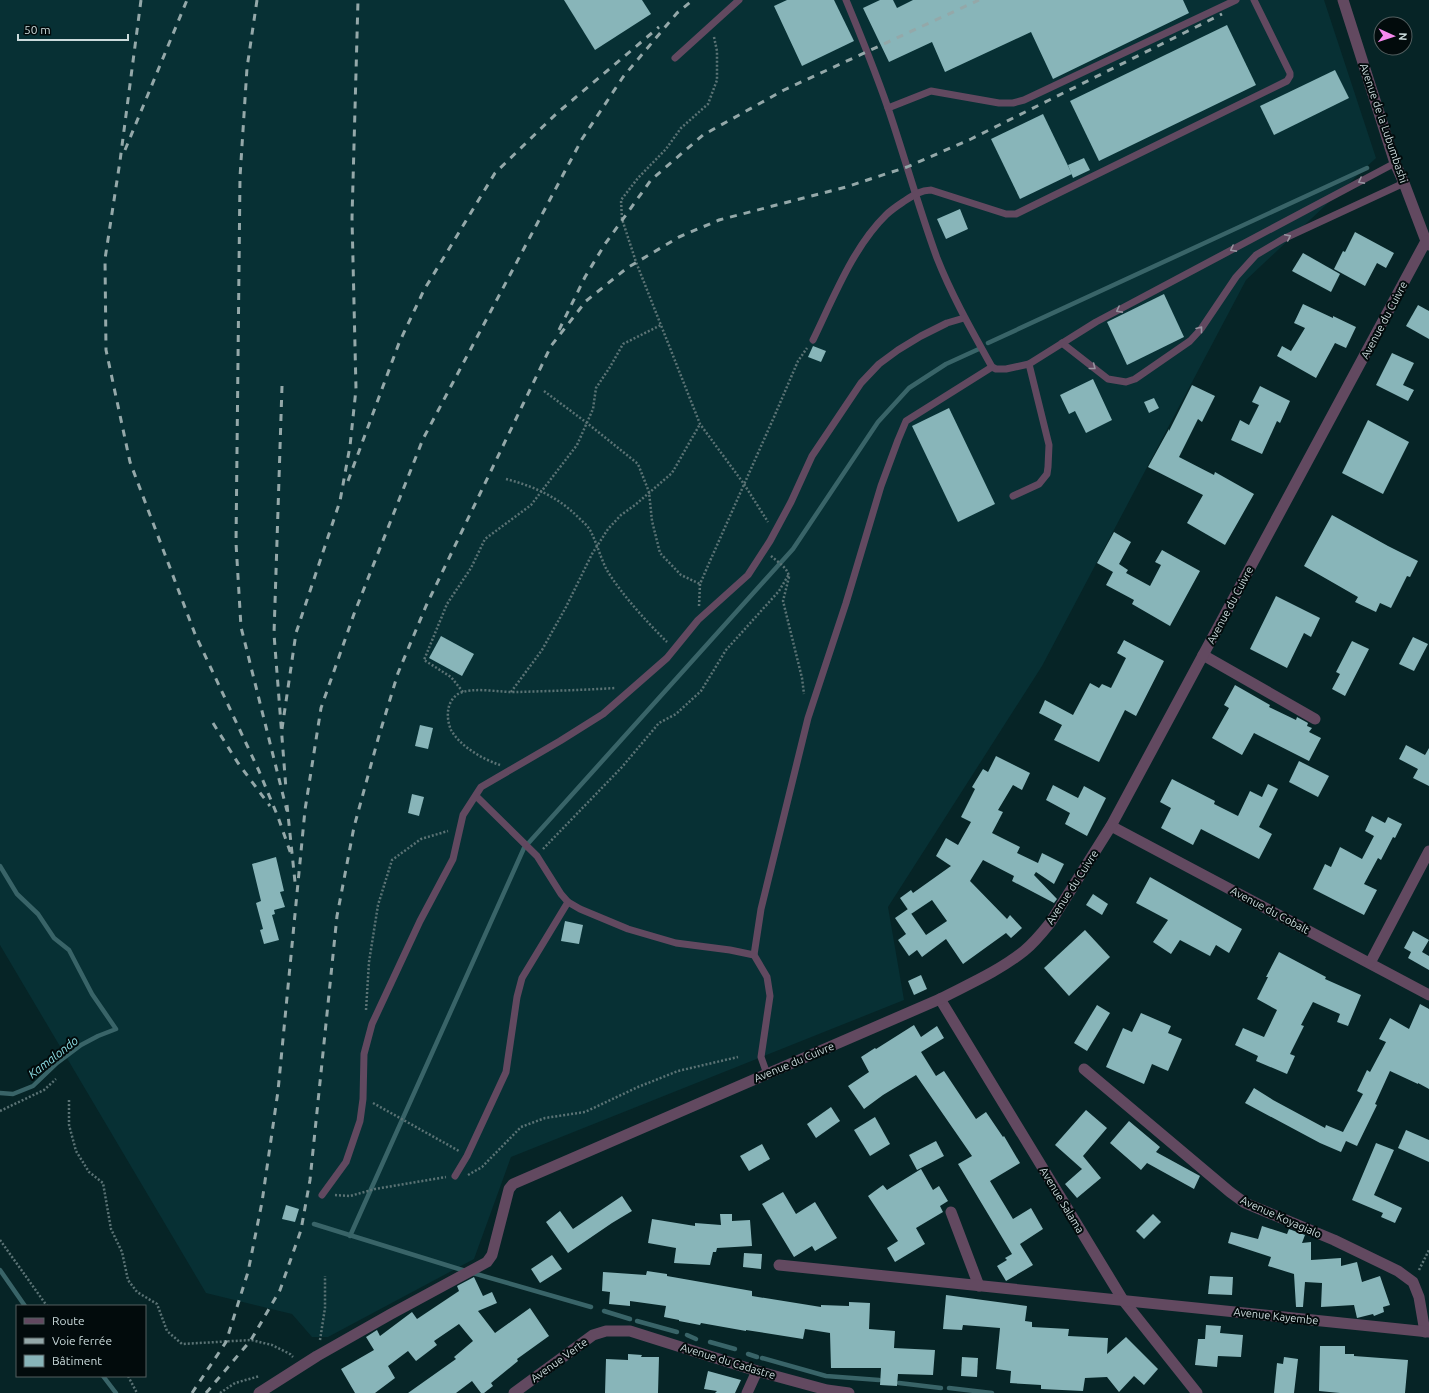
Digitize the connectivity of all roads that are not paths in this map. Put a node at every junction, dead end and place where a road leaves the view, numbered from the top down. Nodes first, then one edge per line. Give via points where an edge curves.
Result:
1 (739, 0) edge
2 (846, 0) edge
3 (1236, 0) edge
4 (1254, 0) edge
5 (1343, 0) edge
6 (675, 58) dead end
7 (888, 108) junction
8 (1395, 163) junction
9 (1404, 183) junction
10 (915, 194) junction
11 (1428, 243) edge
12 (964, 318) junction
13 (813, 340) road end
14 (1062, 343) junction
15 (1029, 364) junction
16 (992, 367) junction
17 (1013, 496) dead end
18 (1203, 655) junction
19 (1315, 719) dead end
20 (476, 796) junction
21 (1111, 826) junction
22 (1429, 851) edge
23 (568, 902) junction
24 (754, 956) junction
25 (1370, 963) junction
26 (1429, 995) edge
27 (940, 999) junction
28 (1084, 1069) dead end
29 (767, 1074) junction
30 (455, 1176) road end
31 (322, 1195) road end
32 (951, 1212) dead end
33 (779, 1265) dead end
34 (979, 1286) junction
35 (1123, 1300) junction
36 (606, 1331) joint
37 (1427, 1332) edge
38 (757, 1371) junction
39 (259, 1393) edge
40 (514, 1393) edge
41 (747, 1393) edge
42 (849, 1393) edge
43 (1197, 1393) edge

1 - 6 lane
2 - 7 lane
3 - 7 lane via 1024,100 999,104 931,91
4 - 10 lane via 1290,73 1287,81 1016,214 1006,214 931,190
5 - 8 street, Avenue de la Lubumbashi
7 - 10 lane
8 - 9 street, Avenue de la Lubumbashi
8 -> 14 lane via 1096,322
9 - 11 street, Avenue de la Lubumbashi
14 -> 9 lane via 1108,379 1126,382 1136,379 1190,341 1236,277 1256,255 1283,239
10 - 12 lane via 938,259
10 - 13 lane via 887,214 869,234
11 - 18 street, Avenue du Cuivre
12 - 16 lane
12 - 20 lane via 947,323 898,350 879,364 861,383 812,456 775,533 748,574 698,620 667,658 603,714 481,787
14 - 15 lane
15 - 16 lane via 1006,369
15 - 17 lane via 1049,446 1048,467 1038,484
16 - 24 lane via 906,422 898,440 881,486 808,718 761,909
18 - 19 street
18 - 21 street, Avenue du Cuivre
20 - 23 lane via 537,856
20 - 31 lane via 463,815 453,859 420,921 372,1024 364,1054 360,1121 346,1162
21 - 25 street, Avenue du Cobalt
21 - 27 street, Avenue du Cuivre via 1050,924 1038,937 1025,950 997,969
22 - 25 street
23 - 24 lane via 628,929 676,943
23 - 30 lane via 522,978 506,1072
24 - 29 lane via 767,977 770,996 761,1057
25 - 26 street, Avenue du Cobalt
27 - 29 street, Avenue du Cuivre
27 - 35 street, Avenue Salama
28 - 37 street, Avenue Koyagialo via 1245,1203 1334,1240 1398,1271 1413,1282
29 - 39 street, Avenue du Cuivre via 513,1184 509,1189 492,1255 487,1262 317,1356
32 - 34 street
33 - 34 street, Avenue Kayembe
34 - 35 street, Avenue Kayembe
35 - 37 street, Avenue Kayembe
35 - 43 street, Avenue Salama
36 - 38 street, Avenue du Cadastre via 624,1330
36 - 40 street, Avenue Verte via 586,1339
38 - 41 street
38 - 42 street, Avenue du Cadastre via 826,1390

